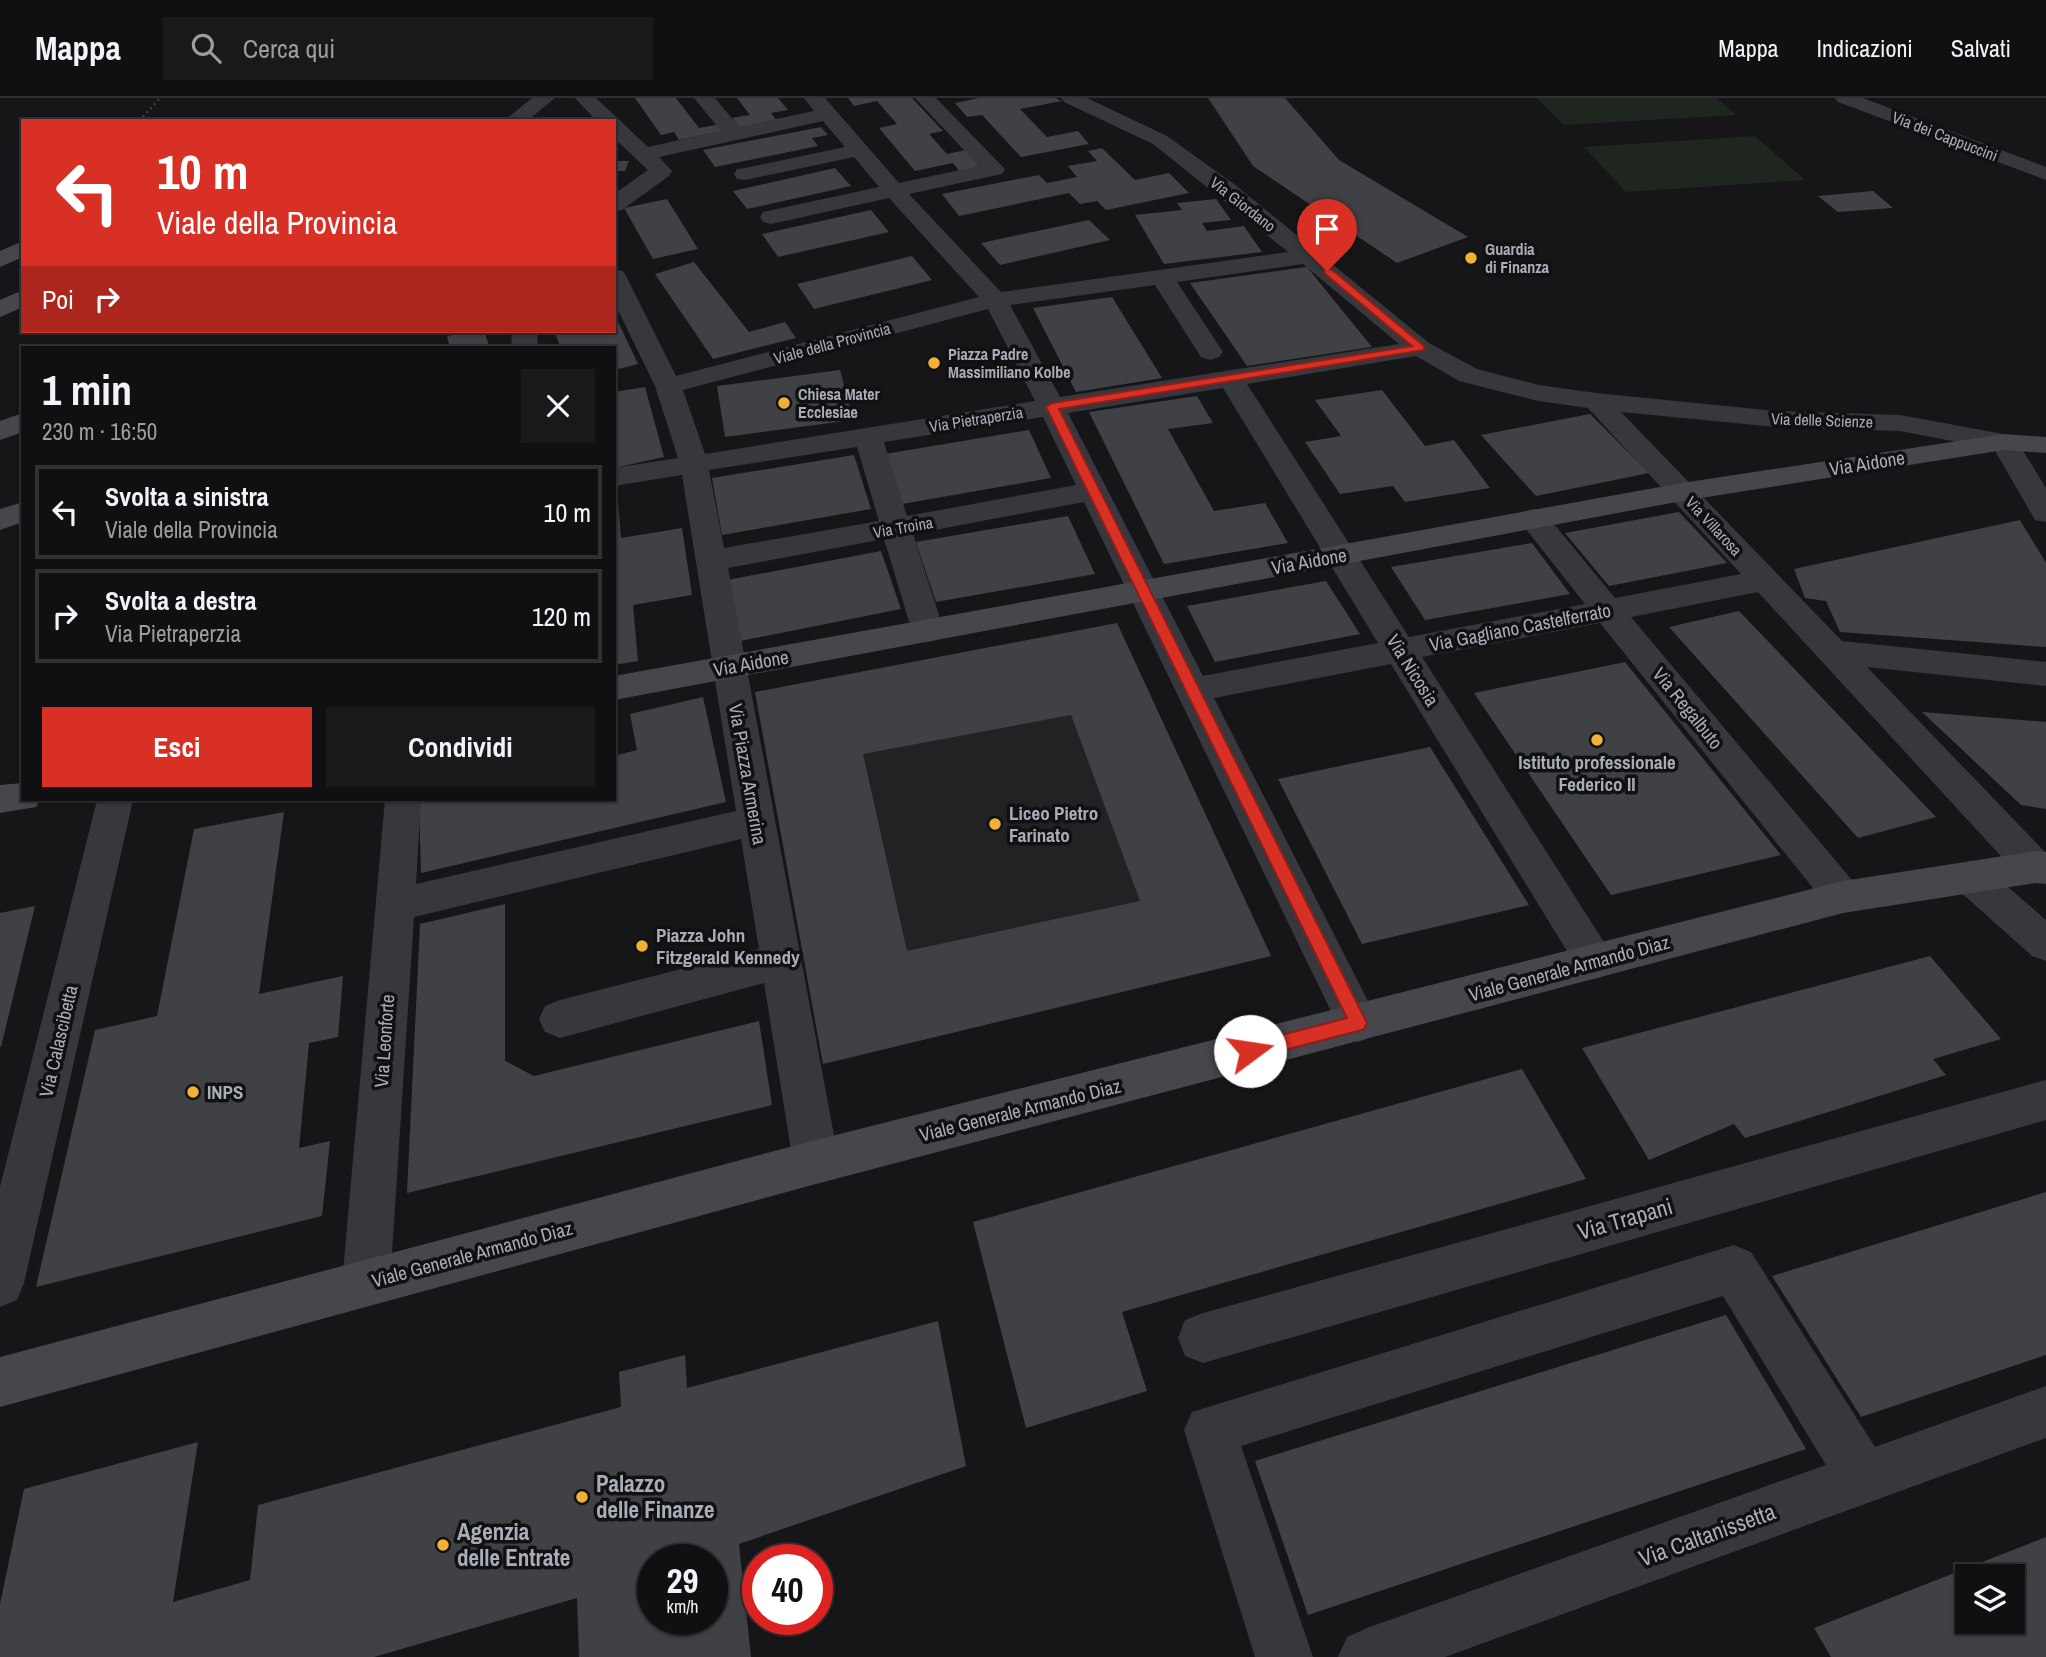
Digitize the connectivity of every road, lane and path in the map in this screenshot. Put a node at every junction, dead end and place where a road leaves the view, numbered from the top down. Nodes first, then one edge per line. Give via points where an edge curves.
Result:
1 (160, 98) edge
2 (545, 98) edge
3 (585, 98) edge
4 (704, 98) edge
5 (925, 98) edge
6 (1071, 98) edge
7 (1844, 98) edge
8 (821, 106) edge
9 (141, 119) edge
10 (517, 119) edge
11 (607, 119) edge
12 (616, 128) edge
13 (734, 134) junction
14 (859, 150) junction
15 (643, 154) junction
16 (745, 174) dead end
17 (2046, 174) edge
18 (895, 192) junction
19 (616, 204) edge
20 (771, 216) dead end
21 (21, 249) edge
22 (1308, 256) junction
23 (0, 260) edge
24 (1161, 276) junction
25 (616, 280) edge
26 (21, 298) edge
27 (995, 300) junction
28 (0, 310) edge
29 (1420, 348) junction
30 (1220, 365) junction
31 (668, 386) junction
32 (1596, 401) junction
33 (1052, 407) junction
34 (21, 422) edge
35 (0, 432) edge
36 (868, 436) junction
37 (2004, 442) junction
38 (2046, 445) edge
39 (694, 464) junction
40 (616, 477) edge
41 (1094, 491) junction
42 (1682, 492) junction
43 (21, 512) edge
44 (2046, 513) edge
45 (1533, 519) junction
46 (0, 520) edge
47 (895, 529) junction
48 (1341, 555) junction
49 (711, 561) junction
50 (1766, 580) junction
51 (1144, 591) junction
52 (1608, 610) junction
53 (928, 631) junction
54 (1400, 650) junction
55 (1832, 652) junction
56 (729, 667) junction
57 (2046, 674) edge
58 (616, 688) edge
59 (1192, 690) junction
60 (21, 797) edge
61 (0, 799) edge
62 (115, 801) edge
63 (403, 801) edge
64 (756, 821) junction
65 (2040, 868) edge
66 (1970, 877) junction
67 (1843, 897) junction
68 (395, 905) junction
69 (2046, 944) edge
70 (781, 961) junction
71 (1595, 962) junction
72 (560, 1019) dead end
73 (1358, 1023) junction
74 (2046, 1100) edge
75 (816, 1162) junction
76 (0, 1283) edge
77 (366, 1283) junction
78 (1203, 1338) dead end
79 (0, 1382) edge
80 (2046, 1412) edge
81 (1864, 1478) junction
82 (1284, 1657) edge
83 (1367, 1657) edge

1 - 9 path
2 - 10 street
3 - 11 street
4 - 13 street
5 - 18 street via 994,169
6 - 22 street, Via Giordano via 1160,140
7 - 17 street, Via dei Cappuccini
8 - 13 street
8 - 14 street
12 - 15 street
13 - 15 street
14 - 16 street
14 - 18 street
15 - 19 street via 662,171
18 - 20 street
18 - 27 street
21 - 23 street
22 - 24 street, Viale della Provincia
22 - 29 street, Via Giordano
24 - 27 street, Viale della Provincia
24 - 30 street, Via Nicosia
25 - 31 street, Via Piazza Armerina
26 - 28 street
27 - 31 street, Viale della Provincia
27 - 33 street
29 - 30 street, Via Pietraperzia
29 - 32 street, Via Giordano via 1468,375 1538,393
30 - 33 street, Via Pietraperzia
30 - 48 street, Via Nicosia
31 - 39 street, Via Piazza Armerina
32 - 37 street, Via delle Scienze via 1776,419 1900,423
32 - 42 street, Via Villarosa
33 - 36 street, Via Pietraperzia
33 - 41 street
34 - 35 street
36 - 39 street, Via Pietraperzia
36 - 47 street
37 - 38 street, Via delle Scienze
37 - 42 street, Via Aidone
37 - 44 street
39 - 40 street, Via Pietraperzia
39 - 49 street, Via Piazza Armerina
41 - 47 street, Via Troina
41 - 51 street
42 - 45 street, Via Aidone
42 - 50 street, Via Villarosa
43 - 46 street
45 - 48 street, Via Aidone
45 - 52 street, Via Regalbuto
47 - 49 street, Via Troina
47 - 53 street
48 - 51 street, Via Aidone
48 - 54 street, Via Nicosia
49 - 56 street, Via Piazza Armerina
50 - 52 street, Via Gagliano Castelferrato
50 - 55 street, Via Villarosa
51 - 53 street, Via Aidone
51 - 59 street
52 - 54 street, Via Gagliano Castelferrato
52 - 67 street, Via Regalbuto
53 - 56 street, Via Aidone
54 - 59 street, Via Gagliano Castelferrato
54 - 71 street, Via Nicosia
55 - 57 street
55 - 65 street, Via Villarosa
56 - 58 street, Via Aidone
56 - 64 street, Via Piazza Armerina
59 - 73 street
60 - 61 street
62 - 76 street, Via Calascibetta
63 - 68 street, Via Leonforte
64 - 68 street
64 - 70 street, Via Piazza Armerina
65 - 66 street, Viale Generale Armando Diaz
66 - 67 street, Viale Generale Armando Diaz
66 - 69 street
67 - 71 street, Viale Generale Armando Diaz
68 - 77 street, Via Leonforte
70 - 72 street
70 - 75 street, Via Piazza Armerina
71 - 73 street, Viale Generale Armando Diaz
73 - 75 street, Viale Generale Armando Diaz
74 - 78 street, Via Trapani
75 - 77 street, Viale Generale Armando Diaz
77 - 79 street, Viale Generale Armando Diaz
80 - 81 street, Via Caltanissetta
81 - 82 street via 1734,1269 1210,1430
81 - 83 street, Via Caltanissetta

